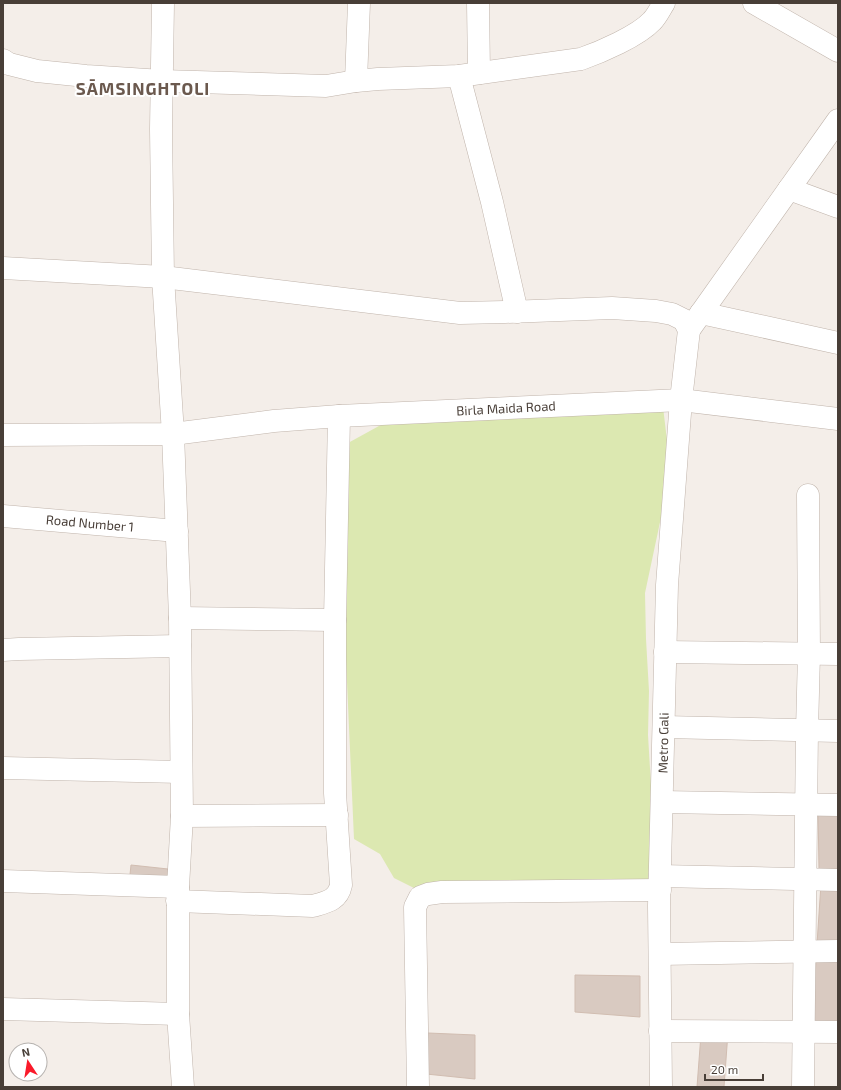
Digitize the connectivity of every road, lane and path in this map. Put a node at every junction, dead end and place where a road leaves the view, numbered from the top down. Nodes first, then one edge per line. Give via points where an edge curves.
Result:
1 (163, 3) edge
2 (359, 3) edge
3 (478, 3) edge
4 (664, 3) edge
5 (754, 3) edge
6 (838, 51) edge
7 (3, 60) edge
8 (469, 75) junction
9 (162, 81) junction
10 (356, 81) junction
11 (838, 120) edge
12 (789, 189) junction
13 (838, 207) edge
14 (3, 268) edge
15 (163, 277) junction
16 (517, 312) junction
17 (695, 322) junction
18 (838, 343) edge
19 (681, 400) junction
20 (339, 416) junction
21 (838, 419) edge
22 (173, 434) junction
23 (3, 435) edge
24 (808, 495) dead end
25 (3, 516) edge
26 (177, 531) junction
27 (180, 618) junction
28 (335, 620) junction
29 (180, 646) junction
30 (3, 650) edge
31 (666, 652) junction
32 (809, 654) junction
33 (838, 654) edge
34 (664, 727) junction
35 (807, 730) junction
36 (838, 731) edge
37 (3, 768) edge
38 (181, 772) junction
39 (662, 802) junction
40 (806, 804) junction
41 (838, 805) edge
42 (336, 815) junction
43 (182, 816) junction
44 (805, 879) junction
45 (838, 880) edge
46 (3, 881) edge
47 (660, 883) junction
48 (177, 894) junction
49 (838, 951) edge
50 (805, 952) junction
51 (660, 954) junction
52 (3, 1009) edge
53 (178, 1014) junction
54 (660, 1031) junction
55 (804, 1032) junction
56 (838, 1032) edge
57 (183, 1087) edge
58 (418, 1087) edge
59 (661, 1087) edge
60 (803, 1087) edge

1 - 9 street
2 - 10 street
3 - 8 street
4 - 8 street via 652,21 638,33 595,54 581,59
5 - 6 street
7 - 9 street via 37,71
8 - 10 street
8 - 16 street via 492,202
9 - 10 street via 326,86
9 - 15 street
11 - 12 street
12 - 13 street
12 - 17 street
14 - 15 street
15 - 16 street via 460,313
15 - 22 street
16 - 17 street via 612,308 672,314
17 - 18 street
17 - 19 street, Metro Gali
19 - 20 street, Birla Maida Road
19 - 21 street, Birla Maida Road
19 - 31 street, Metro Gali via 667,585
20 - 22 street, Birla Maida Road via 274,421
20 - 28 street
22 - 23 street, Birla Maida Road
22 - 26 street
24 - 32 street
25 - 26 street, Road Number 1
26 - 27 street
27 - 28 street
27 - 29 street
28 - 42 street
29 - 30 street
29 - 38 street
31 - 32 street
31 - 34 street, Metro Gali
32 - 33 street
32 - 35 street
34 - 35 street
34 - 39 street, Metro Gali
35 - 36 street
35 - 40 street
37 - 38 street
38 - 43 street
39 - 40 street
39 - 47 street, Metro Gali
40 - 41 street
40 - 44 street
42 - 43 street
42 - 48 street via 341,885 340,892 330,901 313,906
43 - 48 street
44 - 45 street
44 - 47 street
44 - 50 street
46 - 48 street
47 - 51 street, Metro Gali
47 - 58 street via 442,892 420,897 415,907
48 - 53 street
49 - 50 street
50 - 51 street
50 - 55 street
51 - 54 street, Metro Gali
52 - 53 street
53 - 57 street
54 - 55 street
54 - 59 street, Metro Gali
55 - 56 street
55 - 60 street

